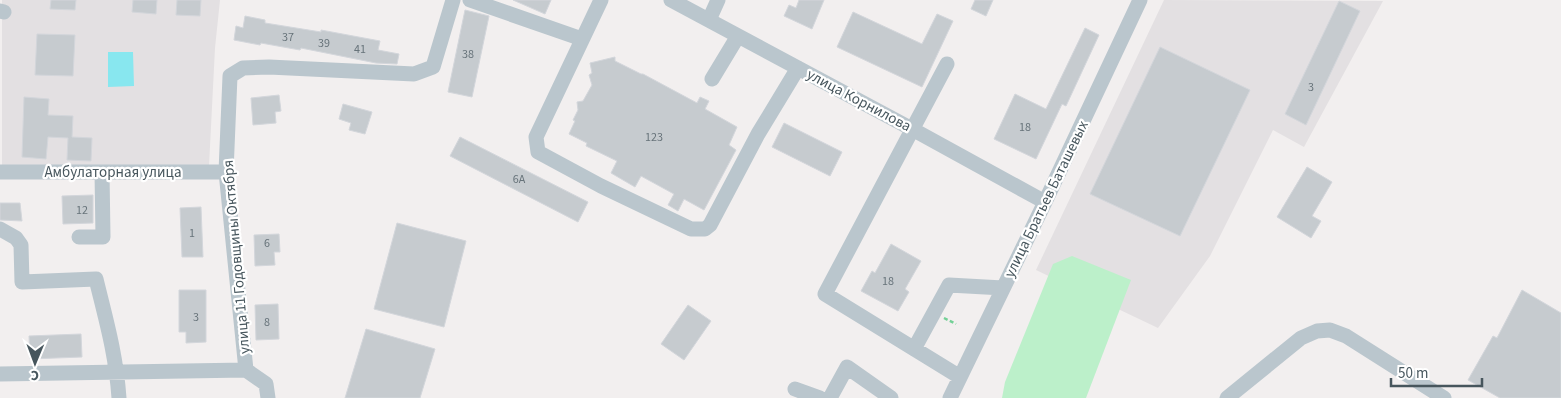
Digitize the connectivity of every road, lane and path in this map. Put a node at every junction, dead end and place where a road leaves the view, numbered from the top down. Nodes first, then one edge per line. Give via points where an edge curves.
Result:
1 (453, 0) edge
2 (470, 0) edge
3 (601, 0) edge
4 (673, 0) edge
5 (718, 0) edge
6 (1140, 0) edge
7 (709, 20) junction
8 (738, 36) junction
9 (582, 39) junction
10 (947, 64) dead end
11 (798, 68) junction
12 (712, 79) dead end
13 (912, 129) junction
14 (0, 172) edge
15 (102, 172) junction
16 (226, 172) junction
17 (1045, 202) junction
18 (0, 229) edge
19 (79, 238) dead end
20 (1003, 288) junction
21 (914, 349) junction
22 (246, 370) junction
23 (117, 372) junction
24 (0, 374) edge
25 (960, 377) junction
26 (796, 389) dead end
27 (119, 398) edge
28 (268, 398) edge
29 (820, 398) edge
30 (830, 398) edge
31 (891, 398) edge
32 (950, 398) edge
33 (1227, 398) edge
34 (1444, 398) edge

1 - 16 street, улица 11 Годовщины Октября via 433,67 414,74 269,67 243,68 230,76
2 - 9 street
3 - 9 street
4 - 7 street, улица Корнилова
5 - 7 street
6 - 17 street, улица Братьев Баташевых
7 - 8 street, улица Корнилова
8 - 11 street, улица Корнилова
8 - 12 street
9 - 11 street via 536,137 538,152 691,229 705,229 710,225 758,134
10 - 13 street
11 - 13 street, улица Корнилова
13 - 17 street, улица Корнилова
13 - 21 street via 825,294
14 - 15 street, Амбулаторная улица
15 - 16 street, Амбулаторная улица
15 - 19 street via 103,237
16 - 22 street, улица 11 Годовщины Октября
17 - 20 street, улица Братьев Баташевых
18 - 23 street via 16,238 21,245 22,282 96,278
20 - 21 street via 949,285
20 - 25 street, улица Братьев Баташевых
21 - 25 street
22 - 23 street
22 - 28 street, улица 11 Годовщины Октября via 266,384
23 - 24 street
23 - 27 street
25 - 32 street, улица Братьев Баташевых
26 - 29 street
30 - 31 street via 847,367
33 - 34 street via 1301,338 1330,330 1346,336

